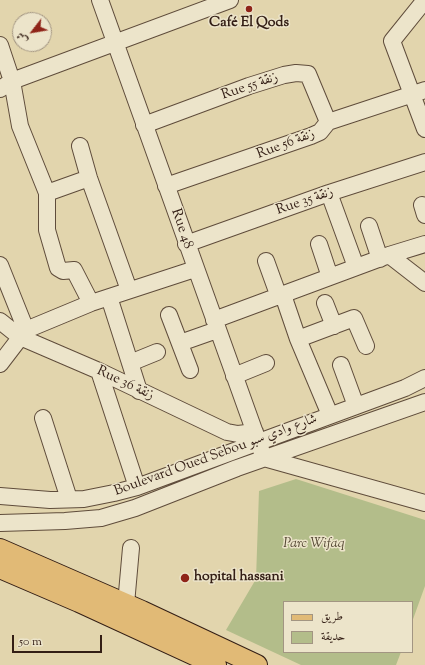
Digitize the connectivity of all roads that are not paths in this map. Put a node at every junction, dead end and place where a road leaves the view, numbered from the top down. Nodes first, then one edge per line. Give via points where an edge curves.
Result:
1 (100, 0) edge
2 (222, 1) edge
3 (424, 1) edge
4 (114, 42) junction
5 (0, 45) edge
6 (6, 85) edge
7 (418, 92) edge
8 (328, 122) junction
9 (144, 125) junction
10 (425, 129) edge
11 (80, 146) dead end
12 (425, 162) edge
13 (89, 178) junction
14 (166, 186) junction
15 (329, 193) junction
16 (47, 194) junction
17 (369, 226) dead end
18 (186, 244) junction
19 (319, 244) dead end
20 (425, 244) edge
21 (384, 257) junction
22 (266, 261) dead end
23 (0, 265) edge
24 (356, 267) junction
25 (195, 268) junction
26 (330, 277) junction
27 (425, 283) edge
28 (129, 290) junction
29 (281, 296) junction
30 (109, 297) junction
31 (91, 303) junction
32 (325, 303) dead end
33 (169, 315) dead end
34 (0, 322) edge
35 (216, 325) junction
36 (334, 326) junction
37 (23, 333) junction
38 (298, 339) junction
39 (180, 343) junction
40 (366, 346) dead end
41 (158, 352) dead end
42 (130, 363) junction
43 (0, 364) edge
44 (266, 364) dead end
45 (341, 365) dead end
46 (190, 370) dead end
47 (99, 371) junction
48 (234, 376) junction
49 (425, 378) edge
50 (139, 391) junction
51 (425, 402) edge
52 (356, 406) junction
53 (330, 415) junction
54 (43, 418) dead end
55 (256, 437) junction
56 (264, 458) junction
57 (137, 487) junction
58 (0, 496) edge
59 (69, 499) junction
60 (425, 503) edge
61 (0, 522) edge
62 (131, 548) dead end
63 (0, 549) edge
64 (0, 568) edge
65 (123, 612) junction
66 (194, 645) junction
67 (216, 665) edge
68 (257, 665) edge

1 - 4 street, Rue 48
2 - 4 street
3 - 7 street via 392,41
4 - 6 street
4 - 9 street, Rue 48
5 - 6 street
6 - 16 street
7 - 8 street, Rue 56 زنقة
7 - 10 street
8 - 9 street, Rue 55 زنقة via 308,74 296,73 249,86
8 - 14 street, Rue 56 زنقة via 320,132 311,136
9 - 14 street, Rue 48
11 - 13 street
12 - 15 street, Rue 35 زنقة
13 - 16 street
13 - 28 street
14 - 18 street, Rue 48
15 - 18 street, Rue 35 زنقة
15 - 24 street
16 - 31 street via 47,230 58,268 63,271 74,270 77,273
17 - 21 street
18 - 25 street, Rue 48
19 - 26 street
20 - 21 street
21 - 24 street
21 - 27 street
22 - 29 street
23 - 37 street
24 - 26 street
25 - 28 street
25 - 35 street, Rue 48
26 - 29 street
28 - 30 street
29 - 35 street
29 - 38 street
30 - 31 street
30 - 42 street
31 - 37 street
32 - 36 street
33 - 39 street
34 - 37 street, Rue 36 زنقة
35 - 39 street
35 - 48 street, Rue 48
36 - 38 street
36 - 40 street via 354,318
37 - 43 street
37 - 47 street, Rue 36 زنقة
38 - 53 street
39 - 46 street
41 - 42 street
42 - 50 street
44 - 48 street
45 - 52 street
47 - 50 street, Rue 36 زنقة
47 - 57 street
48 - 55 street, Rue 48
49 - 52 street, Boulevard Oued Sebou شارع وادي سبو
50 - 55 street, Rue 36 زنقة via 227,432
51 - 56 street, Boulevard Oued Sebou شارع وادي سبو
52 - 53 street, Boulevard Oued Sebou شارع وادي سبو
53 - 55 street, Boulevard Oued Sebou شارع وادي سبو
54 - 59 street
55 - 56 street, Rue 48
55 - 57 street, Boulevard Oued Sebou شارع وادي سبو
56 - 60 street
56 - 61 street, Boulevard Oued Sebou شارع وادي سبو via 135,508 101,518
57 - 59 street, Boulevard Oued Sebou شارع وادي سبو via 84,499
58 - 59 street, Boulevard Oued Sebou شارع وادي سبو
62 - 65 street
63 - 65 main road
64 - 65 main road
65 - 66 main road
66 - 67 main road
66 - 68 main road

